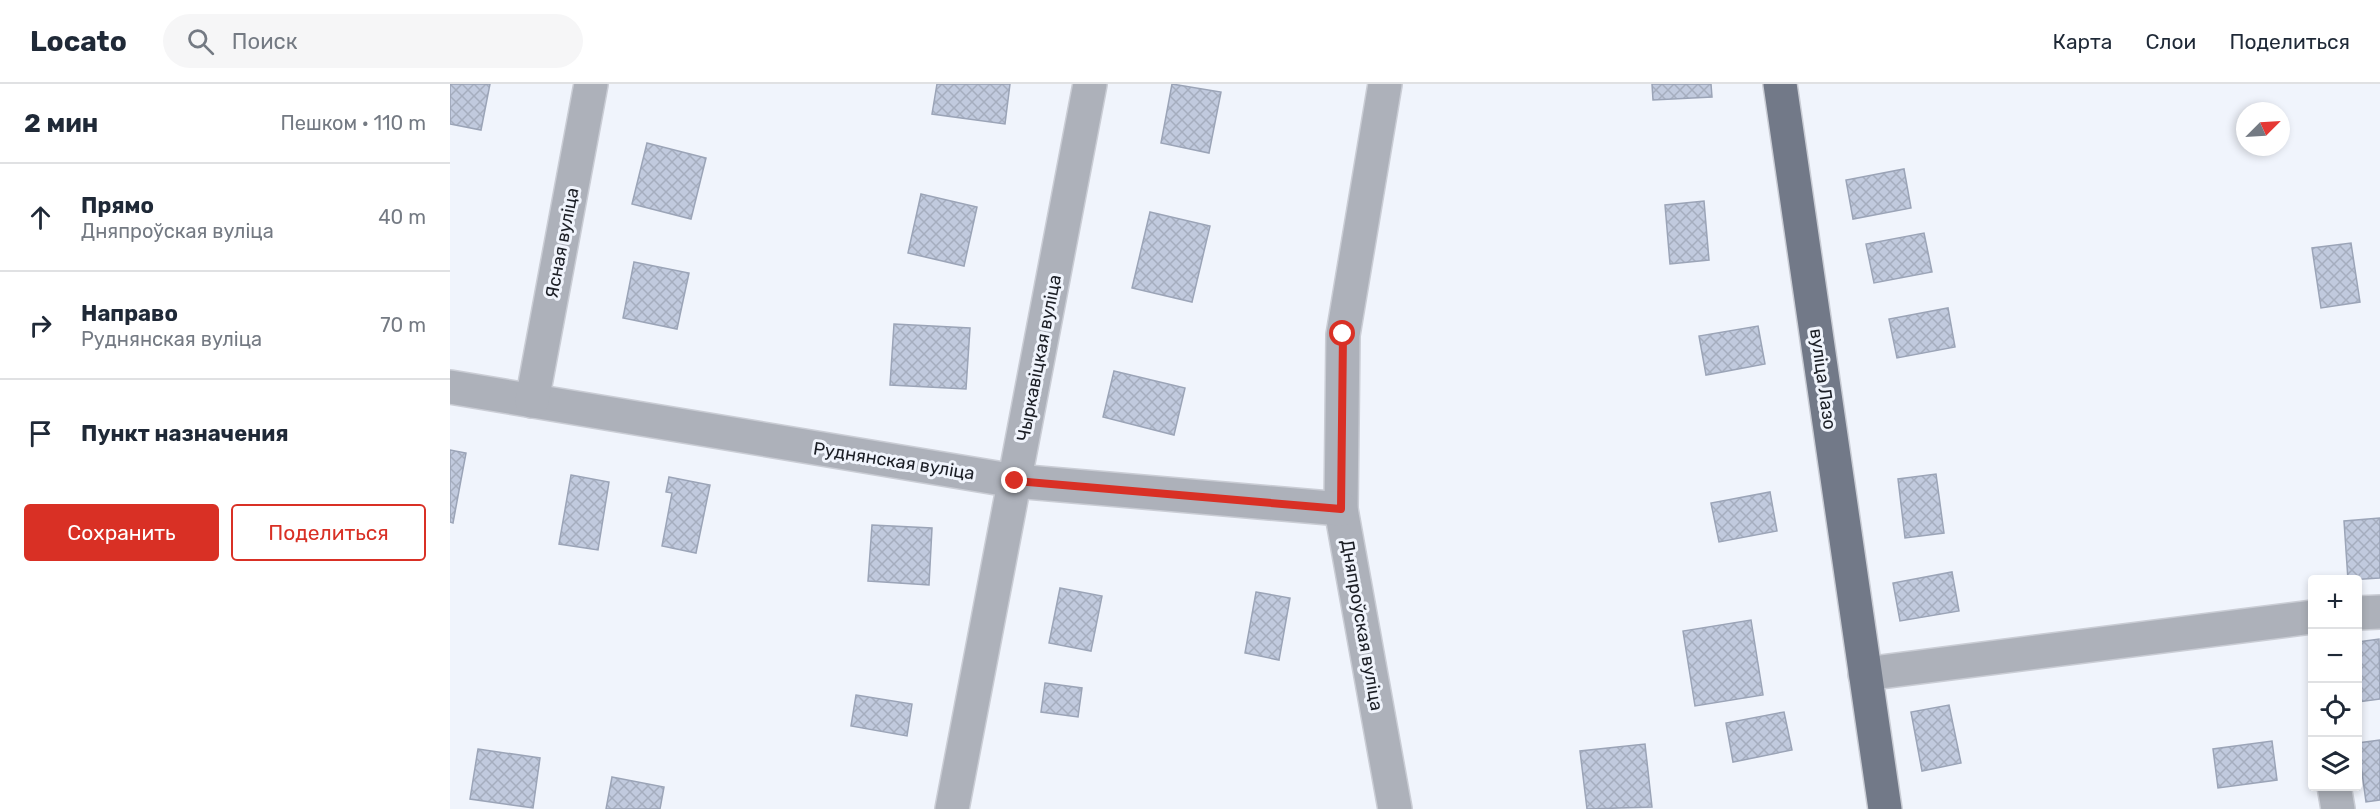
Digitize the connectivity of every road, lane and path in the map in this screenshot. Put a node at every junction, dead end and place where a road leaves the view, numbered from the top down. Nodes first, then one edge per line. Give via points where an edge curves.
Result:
1 (591, 84) edge
2 (1090, 84) edge
3 (1385, 84) edge
4 (1780, 84) edge
5 (450, 387) edge
6 (532, 401) junction
7 (1015, 481) junction
8 (1341, 509) junction
9 (2380, 612) edge
10 (2362, 613) edge
11 (2308, 624) edge
12 (1865, 674) junction
13 (2335, 791) edge
14 (952, 809) edge
15 (1395, 809) edge
16 (1885, 809) edge
17 (2338, 809) edge

1 - 6 street, Ясная вуліца
2 - 7 street, Чыркавіцкая вуліца
3 - 8 street, Дняпроўская вуліца via 1343,334
4 - 12 main road, вуліца Лазо
5 - 6 street, Руднянская вуліца
6 - 7 street, Руднянская вуліца
7 - 8 street, Руднянская вуліца
7 - 14 street, Чыркавіцкая вуліца
8 - 15 street, Дняпроўская вуліца
9 - 10 street
11 - 12 street
12 - 16 main road, вуліца Лазо
13 - 17 street

